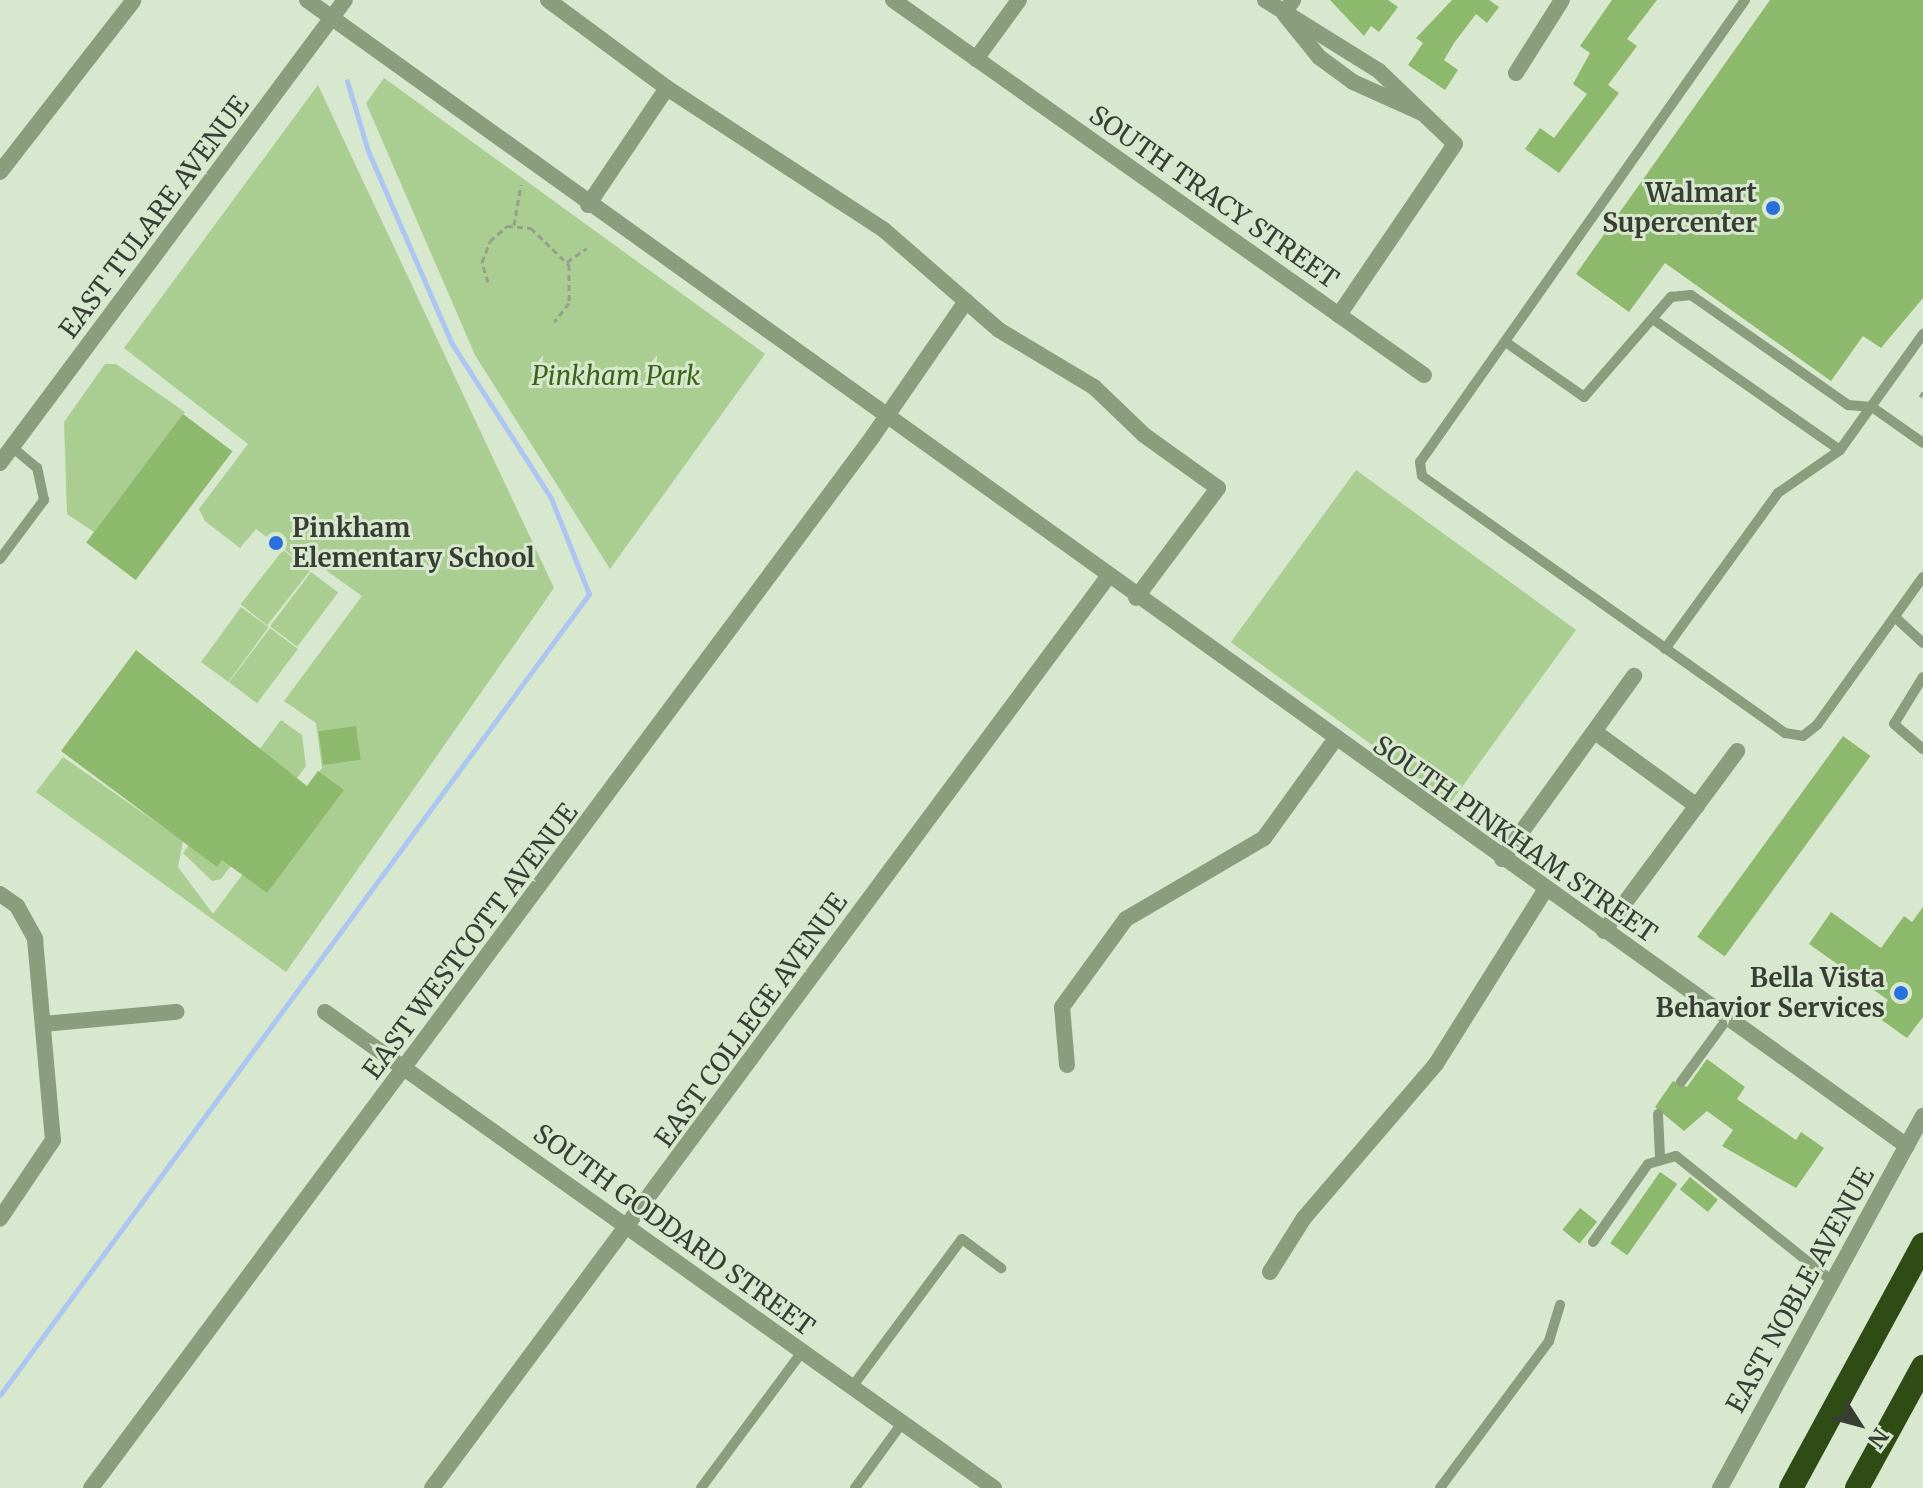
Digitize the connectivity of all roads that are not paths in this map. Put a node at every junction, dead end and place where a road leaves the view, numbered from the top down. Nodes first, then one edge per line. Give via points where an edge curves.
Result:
1 (307, 0) edge
2 (345, 0) edge
3 (548, 0) edge
4 (893, 0) edge
5 (1019, 0) edge
6 (1265, 0) edge
7 (1562, 0) edge
8 (1745, 0) edge
9 (133, 1) edge
10 (1289, 7) edge
11 (331, 18) junction
12 (976, 59) junction
13 (1516, 73) dead end
14 (667, 88) junction
15 (1426, 114) junction
16 (0, 172) edge
17 (588, 205) junction
18 (966, 301) junction
19 (1339, 315) junction
20 (1654, 320) junction
21 (1923, 334) edge
22 (1507, 343) junction
23 (1424, 375) dead end
24 (1872, 407) junction
25 (883, 419) junction
26 (1923, 443) edge
27 (12, 447) junction
28 (1840, 450) junction
29 (0, 463) edge
30 (0, 559) edge
31 (1923, 577) edge
32 (1107, 578) junction
33 (1136, 598) junction
34 (1895, 617) junction
35 (1923, 643) edge
36 (1665, 649) junction
37 (1634, 676) dead end
38 (1923, 677) edge
39 (1595, 732) junction
40 (1334, 741) junction
41 (1923, 749) edge
42 (1737, 751) dead end
43 (1697, 806) junction
44 (1502, 859) junction
45 (1545, 890) junction
46 (0, 894) edge
47 (1604, 931) junction
48 (176, 1012) dead end
49 (325, 1012) dead end
50 (1727, 1019) junction
51 (43, 1024) junction
52 (1067, 1065) dead end
53 (406, 1068) junction
54 (1681, 1082) dead end
55 (1658, 1114) dead end
56 (1923, 1116) edge
57 (1907, 1146) junction
58 (1660, 1157) junction
59 (0, 1219) edge
60 (628, 1227) junction
61 (1593, 1242) dead end
62 (1923, 1245) edge
63 (1001, 1268) dead end
64 (1270, 1272) dead end
65 (1833, 1282) junction
66 (1560, 1305) dead end
67 (802, 1352) junction
68 (1923, 1367) edge
69 (852, 1387) junction
70 (902, 1423) junction
71 (91, 1488) edge
72 (432, 1488) edge
73 (701, 1488) edge
74 (855, 1488) edge
75 (994, 1488) edge
76 (1440, 1488) edge
77 (1720, 1488) edge
78 (1791, 1488) edge
79 (1857, 1488) edge

1 - 11 street, SOUTH PINKHAM STREET
2 - 11 street, EAST TULARE AVENUE
3 - 14 street
4 - 12 street, SOUTH TRACY STREET
5 - 12 street
6 - 10 street
7 - 13 street
8 - 22 lane
9 - 16 street
10 - 15 street via 1379,71
10 - 15 street via 1319,57 1353,82
11 - 17 street, SOUTH PINKHAM STREET
11 - 27 street, EAST TULARE AVENUE
12 - 19 street, SOUTH TRACY STREET
14 - 17 street
14 - 18 street via 884,230
15 - 19 street via 1455,144
17 - 25 street, SOUTH PINKHAM STREET
18 - 25 street
18 - 33 street via 1024,349 1094,387 1144,435 1218,488
19 - 23 street, SOUTH TRACY STREET
20 - 22 lane via 1584,397
20 - 24 lane via 1671,297 1691,295 1848,405
20 - 28 lane
21 - 24 lane
22 - 36 lane via 1420,462 1422,476
24 - 26 lane
24 - 28 lane
25 - 32 street, SOUTH PINKHAM STREET
25 - 53 street, EAST WESTCOTT AVENUE
27 - 29 street, EAST TULARE AVENUE
27 - 30 lane via 37,468 44,500
28 - 36 lane via 1778,493
31 - 34 lane
32 - 33 street, SOUTH PINKHAM STREET
32 - 60 street, EAST COLLEGE AVENUE
33 - 40 street, SOUTH PINKHAM STREET
34 - 35 lane
34 - 36 lane via 1803,736 1785,733
37 - 39 street
38 - 41 lane via 1894,724
39 - 43 street
39 - 44 street
40 - 44 street, SOUTH PINKHAM STREET
40 - 52 street via 1264,838 1126,919 1062,1007
42 - 43 street
43 - 47 street
44 - 45 street, SOUTH PINKHAM STREET
45 - 47 street, SOUTH PINKHAM STREET
45 - 64 street via 1436,1064 1304,1218
46 - 51 street via 22,912 35,939
47 - 50 street, SOUTH PINKHAM STREET
48 - 51 street
49 - 53 street, SOUTH GODDARD STREET
50 - 54 lane
50 - 57 street, SOUTH PINKHAM STREET
51 - 59 street via 53,1140
53 - 60 street, SOUTH GODDARD STREET
53 - 71 street, EAST WESTCOTT AVENUE
55 - 58 lane
56 - 57 street, EAST NOBLE AVENUE
57 - 65 street, EAST NOBLE AVENUE
58 - 61 lane
58 - 65 lane via 1676,1156
60 - 67 street, SOUTH GODDARD STREET
60 - 72 street, EAST COLLEGE AVENUE
62 - 78 highway
63 - 69 lane via 962,1239
65 - 77 street, EAST NOBLE AVENUE
66 - 76 lane via 1549,1341
67 - 69 street, SOUTH GODDARD STREET
67 - 73 lane
68 - 79 highway
69 - 70 street, SOUTH GODDARD STREET
70 - 74 lane
70 - 75 street, SOUTH GODDARD STREET

